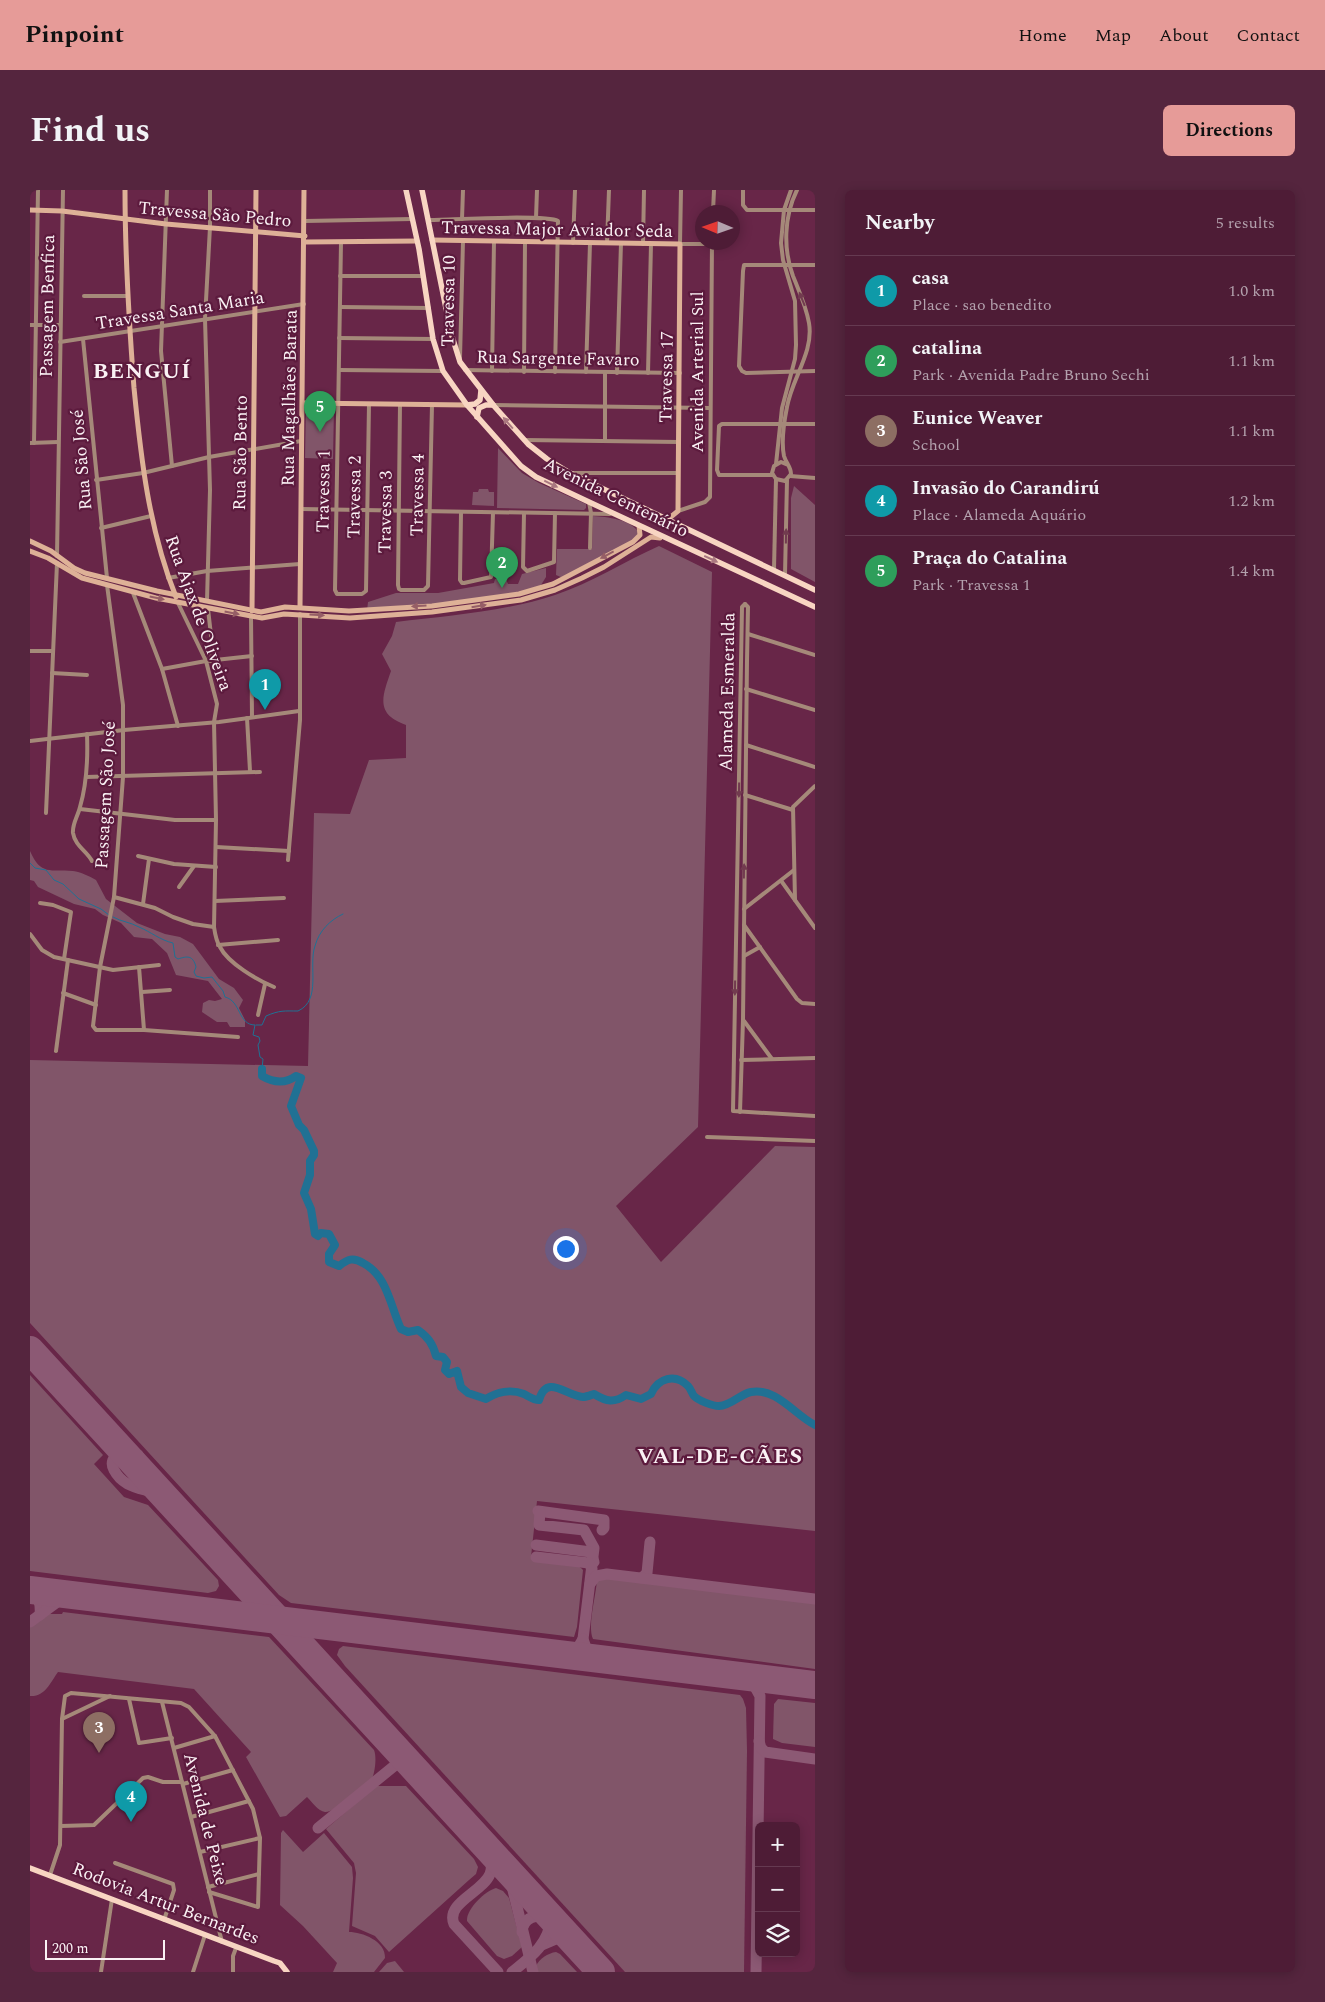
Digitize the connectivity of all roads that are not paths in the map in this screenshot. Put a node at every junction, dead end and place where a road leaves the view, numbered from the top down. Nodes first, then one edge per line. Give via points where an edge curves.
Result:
1 (38, 190) edge
2 (63, 190) edge
3 (125, 190) edge
4 (167, 190) edge
5 (210, 190) edge
6 (256, 190) edge
7 (304, 190) edge
8 (406, 190) edge
9 (463, 190) edge
10 (537, 190) edge
11 (575, 190) edge
12 (609, 190) edge
13 (644, 190) edge
14 (681, 190) edge
15 (714, 190) edge
16 (743, 190) edge
17 (791, 190) edge
18 (797, 190) edge
19 (422, 192) edge
20 (713, 205) edge
21 (30, 210) edge
22 (37, 210) junction
23 (784, 210) junction
24 (790, 210) junction
25 (815, 210) edge
26 (62, 211) junction
27 (536, 218) junction
28 (125, 219) junction
29 (462, 219) junction
30 (412, 220) junction
31 (428, 220) junction
32 (305, 221) junction
33 (166, 224) junction
34 (210, 228) junction
35 (256, 231) junction
36 (305, 239) junction
37 (432, 240) junction
38 (417, 241) junction
39 (462, 241) junction
40 (494, 241) junction
41 (341, 242) junction
42 (525, 242) junction
43 (558, 242) junction
44 (572, 243) junction
45 (590, 243) junction
46 (606, 243) junction
47 (621, 244) junction
48 (642, 244) junction
49 (651, 244) junction
50 (680, 244) junction
51 (695, 244) edge
52 (712, 250) edge
53 (787, 264) junction
54 (815, 265) edge
55 (340, 276) junction
56 (423, 276) junction
57 (84, 296) dead end
58 (128, 296) junction
59 (304, 304) junction
60 (340, 307) junction
61 (429, 308) junction
62 (255, 311) junction
63 (808, 318) junction
64 (815, 318) edge
65 (205, 319) junction
66 (32, 325) edge
67 (60, 325) junction
68 (163, 326) junction
69 (130, 332) junction
70 (339, 338) junction
71 (83, 339) junction
72 (433, 339) junction
73 (60, 342) junction
74 (460, 362) junction
75 (339, 370) junction
76 (465, 370) junction
77 (798, 370) junction
78 (443, 371) junction
79 (492, 371) junction
80 (792, 371) junction
81 (815, 371) edge
82 (524, 372) junction
83 (554, 372) junction
84 (586, 372) junction
85 (605, 373) junction
86 (617, 373) junction
87 (648, 373) junction
88 (680, 373) junction
89 (481, 390) junction
90 (460, 396) junction
91 (303, 403) junction
92 (338, 404) junction
93 (369, 404) junction
94 (400, 404) junction
95 (432, 405) junction
96 (453, 405) junction
97 (467, 405) junction
98 (493, 405) junction
99 (605, 406) junction
100 (680, 407) junction
101 (710, 408) junction
102 (478, 417) junction
103 (782, 424) junction
104 (815, 424) edge
105 (524, 440) junction
106 (605, 440) junction
107 (301, 441) junction
108 (58, 442) junction
109 (679, 442) junction
110 (32, 443) edge
111 (254, 449) junction
112 (210, 457) junction
113 (776, 464) junction
114 (788, 465) junction
115 (172, 466) junction
116 (143, 472) junction
117 (570, 473) junction
118 (678, 473) junction
119 (774, 477) junction
120 (788, 478) junction
121 (815, 478) edge
122 (96, 480) junction
123 (776, 497) junction
124 (787, 497) junction
125 (589, 502) junction
126 (301, 509) junction
127 (336, 510) junction
128 (368, 511) junction
129 (399, 511) junction
130 (678, 511) junction
131 (431, 512) junction
132 (461, 512) junction
133 (493, 513) junction
134 (524, 513) junction
135 (555, 513) junction
136 (590, 513) junction
137 (615, 514) junction
138 (152, 516) junction
139 (668, 520) junction
140 (639, 526) junction
141 (101, 528) junction
142 (666, 539) junction
143 (30, 541) edge
144 (590, 548) dead end
145 (30, 551) edge
146 (56, 554) junction
147 (774, 554) junction
148 (786, 555) junction
149 (58, 564) junction
150 (300, 564) junction
151 (253, 568) junction
152 (774, 569) junction
153 (207, 571) junction
154 (785, 575) junction
155 (107, 578) junction
156 (168, 578) junction
157 (107, 585) junction
158 (428, 586) joint
159 (815, 590) edge
160 (366, 591) joint
161 (133, 593) junction
162 (175, 595) junction
163 (207, 601) junction
164 (178, 603) junction
165 (300, 607) junction
166 (815, 607) edge
167 (208, 609) junction
168 (252, 610) junction
169 (300, 614) junction
170 (252, 617) junction
171 (748, 634) junction
172 (30, 651) edge
173 (53, 651) junction
174 (815, 655) edge
175 (252, 656) junction
176 (741, 659) junction
177 (211, 661) junction
178 (747, 661) junction
179 (206, 662) junction
180 (162, 669) junction
181 (52, 673) junction
182 (87, 676) dead end
183 (746, 689) junction
184 (815, 710) edge
185 (299, 711) junction
186 (740, 714) junction
187 (746, 715) junction
188 (249, 718) junction
189 (214, 722) junction
190 (178, 726) junction
191 (124, 730) junction
192 (87, 734) junction
193 (49, 738) junction
194 (30, 741) edge
195 (746, 745) junction
196 (739, 767) junction
197 (815, 767) edge
198 (745, 769) junction
199 (250, 771) junction
200 (260, 772) dead end
201 (215, 773) junction
202 (86, 777) junction
203 (123, 777) junction
204 (815, 786) edge
205 (745, 795) junction
206 (80, 809) junction
207 (793, 810) junction
208 (46, 813) dead end
209 (121, 814) junction
210 (216, 820) junction
211 (738, 820) junction
212 (745, 820) junction
213 (216, 847) junction
214 (289, 851) junction
215 (138, 856) dead end
216 (149, 859) junction
217 (288, 860) dead end
218 (92, 861) dead end
219 (194, 866) junction
220 (216, 867) junction
221 (794, 870) junction
222 (782, 882) junction
223 (179, 887) dead end
224 (114, 897) junction
225 (284, 898) dead end
226 (737, 899) junction
227 (744, 899) junction
228 (795, 900) junction
229 (215, 901) junction
230 (40, 903) dead end
231 (143, 904) junction
232 (744, 909) junction
233 (744, 925) junction
234 (214, 927) junction
235 (815, 928) edge
236 (30, 934) edge
237 (278, 940) dead end
238 (218, 945) junction
239 (760, 947) junction
240 (744, 956) junction
241 (66, 960) junction
242 (736, 963) junction
243 (744, 963) junction
244 (159, 965) dead end
245 (100, 966) junction
246 (139, 967) junction
247 (266, 984) junction
248 (274, 987) dead end
249 (170, 990) dead end
250 (142, 992) junction
251 (62, 993) junction
252 (815, 1004) edge
253 (96, 1005) junction
254 (258, 1016) dead end
255 (743, 1020) junction
256 (144, 1030) junction
257 (238, 1037) dead end
258 (56, 1051) dead end
259 (734, 1051) junction
260 (742, 1051) junction
261 (815, 1058) edge
262 (772, 1059) junction
263 (741, 1060) junction
264 (740, 1112) junction
265 (815, 1116) edge
266 (707, 1137) dead end
267 (815, 1141) edge
268 (110, 1696) junction
269 (129, 1699) junction
270 (162, 1702) junction
271 (62, 1718) junction
272 (215, 1736) junction
273 (172, 1738) junction
274 (174, 1748) junction
275 (233, 1770) junction
276 (182, 1783) junction
277 (249, 1801) junction
278 (191, 1818) junction
279 (61, 1826) junction
280 (260, 1838) junction
281 (200, 1852) junction
282 (115, 1864) dead end
283 (31, 1870) edge
284 (259, 1874) junction
285 (50, 1875) junction
286 (208, 1887) junction
287 (209, 1892) junction
288 (112, 1900) junction
289 (164, 1920) junction
290 (205, 1936) junction
291 (222, 1942) junction
292 (236, 1948) junction
293 (101, 1972) edge
294 (194, 1972) edge
295 (233, 1972) edge
296 (287, 1972) edge

1 - 22 street
2 - 26 street, Passagem Benfica
3 - 28 street, Rua Ajax de Oliveira
4 - 33 street
5 - 34 street
6 - 35 street, Rua São Bento
7 - 32 street, Rua Magalhães Barata
8 - 30 main road, Avenida Centenário
9 - 29 street
10 - 27 street
11 - 44 street
12 - 46 street
13 - 48 street
14 - 50 street
15 - 20 street
16 - 23 street via 743,205 747,210
17 - 23 street
18 - 24 street
19 - 31 main road, Avenida Centenário
21 - 22 street, Travessa São Pedro
22 - 26 street, Travessa São Pedro
22 - 66 street
23 - 24 street
23 - 53 street via 781,243
24 - 25 street
24 - 53 street
26 - 28 street, Travessa São Pedro
26 - 67 street, Passagem Benfica
27 - 29 street
27 - 43 street via 559,222
28 - 33 street, Travessa São Pedro
28 - 58 street, Rua Ajax de Oliveira
29 - 31 street
30 - 32 street
30 - 38 main road, Avenida Centenário
31 - 37 main road, Avenida Centenário
32 - 36 street, Rua Magalhães Barata
33 - 34 street, Travessa São Pedro
33 - 68 street
34 - 35 street, Travessa São Pedro
34 - 65 street
35 - 36 street, Travessa São Pedro
35 - 62 street, Rua São Bento
36 - 41 street, Travessa Major Aviador Seda
36 - 59 street, Rua Magalhães Barata
37 - 39 street, Travessa Major Aviador Seda
37 - 74 main road, Avenida Centenário via 452,339
38 - 41 street, Travessa Major Aviador Seda
38 - 56 main road, Avenida Centenário
39 - 40 street, Travessa Major Aviador Seda
39 - 74 street, Travessa 10
40 - 42 street, Travessa Major Aviador Seda
40 - 79 street
41 - 55 street, Travessa 1
42 - 43 street, Travessa Major Aviador Seda
42 - 82 street
43 - 44 street, Travessa Major Aviador Seda
43 - 83 street
44 - 45 street, Travessa Major Aviador Seda
45 - 46 street, Travessa Major Aviador Seda
45 - 84 street
46 - 47 street, Travessa Major Aviador Seda
47 - 48 street, Travessa Major Aviador Seda
47 - 86 street
48 - 49 street, Travessa Major Aviador Seda
49 - 50 street, Travessa Major Aviador Seda
49 - 87 street
50 - 51 street, Travessa Major Aviador Seda
50 - 88 street, Travessa 17
52 - 101 street, Avenida Arterial Sul
53 - 54 street
63 -> 53 street
53 - 80 street via 796,315
53 - 80 street via 748,264 744,267 739,366 746,373
55 - 56 street
55 - 60 street, Travessa 1
56 - 61 main road, Avenida Centenário
57 - 58 street
58 - 69 street, Rua Ajax de Oliveira
59 - 62 street, Travessa Santa Maria
59 - 91 street, Rua Magalhães Barata
60 - 61 street
60 - 70 street, Travessa 1
61 - 72 main road, Avenida Centenário
62 - 65 street, Travessa Santa Maria
62 - 111 street, Rua São Bento
63 - 64 street
63 - 77 street via 808,347
65 - 68 street, Travessa Santa Maria
65 - 112 street
66 - 67 street
66 - 110 street
67 - 73 street, Passagem Benfica
68 - 69 street, Travessa Santa Maria
68 - 115 street via 161,351
69 - 71 street, Travessa Santa Maria
69 - 116 street, Rua Ajax de Oliveira
70 - 72 street
70 - 75 street, Travessa 1
71 - 73 street, Travessa Santa Maria
71 - 122 street, Rua São José
72 - 78 main road, Avenida Centenário
73 - 108 street, Passagem Benfica
74 - 76 main road, Avenida Centenário
75 - 78 street
75 - 92 street, Travessa 1
76 - 79 street, Rua Sargente Favaro
76 - 89 main road, Avenida Centenário
77 - 80 street
77 - 81 street
77 - 103 street
78 - 90 main road, Avenida Centenário
79 - 82 street, Rua Sargente Favaro
80 - 103 street via 782,408
82 - 83 street, Rua Sargente Favaro
83 - 84 street, Rua Sargente Favaro
84 - 85 street, Rua Sargente Favaro
85 - 86 street, Rua Sargente Favaro
85 - 99 street
86 - 87 street, Rua Sargente Favaro
87 - 88 street, Rua Sargente Favaro
88 - 100 street, Travessa 17
89 - 97 main road via 480,400
89 - 98 main road, Avenida Centenário
90 - 96 street
90 - 97 main road, Avenida Centenário
91 - 92 street
91 - 107 street, Rua Magalhães Barata
92 - 93 street
92 - 127 street, Travessa 1
93 - 94 street
93 - 128 street, Travessa 2
94 - 95 street
94 - 129 street, Travessa 3
95 - 96 street
95 - 131 street, Travessa 4
96 - 97 street
97 - 102 main road, Avenida Centenário
98 - 99 street
98 - 102 main road via 480,408
105 -> 98 main road, Avenida Centenário
99 - 100 street
99 - 106 street
100 - 101 street
100 - 109 street, Travessa 17
101 - 130 street, Avenida Arterial Sul via 710,494 707,501
102 -> 125 main road, Avenida Centenário via 527,471
103 - 104 street
103 - 113 street
103 - 114 street via 784,456
103 - 119 street via 722,424 718,428 716,470 719,475
105 - 106 street
105 - 117 main road, Avenida Centenário
106 - 109 street
107 - 111 street
107 - 126 street, Rua Magalhães Barata
108 - 110 street
108 - 146 street, Passagem Benfica
109 - 118 street, Travessa 17
111 - 112 street
111 - 151 street, Rua São Bento
112 - 115 street
112 - 153 street
113 - 114 street
113 - 119 street via 772,470
114 - 120 street via 791,472
115 - 116 street
116 - 122 street
116 - 138 street, Rua Ajax de Oliveira
117 - 118 street
117 - 139 main road, Avenida Centenário
118 - 130 street, Travessa 17
119 - 120 street via 783,481
119 - 123 street
120 - 121 street
120 - 124 street
122 - 141 street, Rua São José
123 - 124 street
123 - 147 street
148 -> 124 street
125 - 136 street
125 - 137 main road, Avenida Centenário
126 - 127 street
126 - 150 street, Rua Magalhães Barata
127 - 128 street
127 - 160 street, Travessa 1 via 335,590 339,594 362,594
128 - 129 street
128 - 160 street, Travessa 2
129 - 131 street
129 - 158 street, Travessa 3 via 398,587 401,590 424,590
130 - 139 street
131 - 132 street
131 - 158 street, Travessa 4
132 - 133 street
132 - 133 street via 462,583 491,577
133 - 134 street
134 - 135 street
134 - 135 street via 523,567 527,571 554,562
135 - 136 street
136 - 137 street
136 - 144 street
137 - 140 main road, Avenida Centenário
138 - 141 street
138 - 156 street, Rua Ajax de Oliveira
139 - 152 main road, Avenida Centenário
140 - 142 main road, Avenida Centenário
140 -> 165 street via 640,535 633,542 553,584 519,594 456,603 350,611
141 - 155 street, Rua São José
142 -> 166 main road, Avenida Centenário
169 -> 142 street via 366,617 465,609 521,600 582,578 653,536
143 - 146 street
145 - 149 street
146 - 149 street, Passagem Benfica
146 - 155 street via 74,568
147 - 148 street
147 - 152 street
148 - 154 street
149 - 157 street via 82,578
149 - 173 street, Passagem Benfica
150 - 151 street
150 - 165 street, Rua Magalhães Barata
151 - 153 street
151 - 168 street, Rua São Bento
152 - 154 main road, Avenida Centenário
153 - 156 street
153 - 163 street
154 - 159 main road, Avenida Centenário
155 - 162 street
156 - 162 street, Rua Ajax de Oliveira
157 - 161 street
157 - 191 street, Passagem São José
161 -> 164 street
161 - 180 street
162 - 163 street
162 - 164 street, Rua Ajax de Oliveira
163 - 168 street
164 - 167 street
164 - 179 street, Rua Ajax de Oliveira
165 - 168 street
167 -> 170 street
167 - 177 street
168 - 170 street, Rua São Bento
169 - 170 street
169 - 185 street
170 - 175 street, Rua São Bento
171 - 174 street
171 - 176 street, Alameda Esmeralda via 748,607 744,604
171 - 178 street, Alameda Esmeralda
172 - 173 street
173 - 181 street, Passagem Benfica
175 - 177 street
175 - 188 street, Rua São Bento
176 - 178 street
176 - 186 street, Alameda Esmeralda
177 - 179 street
178 - 183 street, Alameda Esmeralda
179 - 180 street
179 - 189 street, Rua Ajax de Oliveira via 217,704
180 - 190 street
181 - 182 street
181 - 193 street, Passagem Benfica
183 - 184 street
183 - 187 street, Alameda Esmeralda
185 - 188 street
185 - 214 street
186 - 187 street
186 - 196 street, Alameda Esmeralda
187 - 195 street, Alameda Esmeralda
188 - 189 street
188 - 199 street, Rua São Bento
189 - 190 street
189 - 201 street, Rua Ajax de Oliveira
190 - 191 street
191 - 192 street
191 - 203 street, Passagem São José
192 - 193 street
192 - 202 street
193 - 194 street
193 - 208 street, Passagem Benfica
195 - 197 street
195 - 198 street, Alameda Esmeralda
196 - 198 street
196 -> 211 street, Alameda Esmeralda
198 - 205 street, Alameda Esmeralda
199 - 200 street
199 - 201 street
201 - 203 street
201 - 210 street, Rua Ajax de Oliveira
202 - 203 street
202 - 206 street
203 - 209 street, Passagem São José
204 - 207 street
205 - 207 street
205 - 212 street, Alameda Esmeralda
206 - 209 street
206 - 218 street via 74,823 74,835
207 - 221 street
209 - 210 street via 174,820
209 - 224 street, Passagem São José
210 - 213 street, Rua Ajax de Oliveira
211 - 212 street
211 - 226 street, Alameda Esmeralda
227 -> 212 street, Alameda Esmeralda
213 - 214 street
213 - 220 street, Rua Ajax de Oliveira
214 - 217 street
215 - 216 street
216 - 219 street
216 - 231 street
219 - 220 street
219 - 223 street
220 - 229 street, Rua Ajax de Oliveira
221 - 222 street
221 - 228 street
222 - 228 street
222 - 232 street
224 - 231 street
224 - 245 street, Passagem São José
225 - 229 street
226 - 227 street
226 - 242 street, Alameda Esmeralda
227 - 232 street, Alameda Esmeralda
228 - 235 street
229 - 234 street, Rua Ajax de Oliveira
230 - 241 street via 69,910
231 - 234 street via 193,924
232 - 233 street, Alameda Esmeralda
233 - 239 street
233 - 240 street, Alameda Esmeralda
234 - 238 street, Rua Ajax de Oliveira
236 - 241 street via 42,950
237 - 238 street
238 - 247 street via 227,956
239 - 240 street
239 - 252 street via 799,1001
240 - 243 street, Alameda Esmeralda
241 - 245 street
241 - 251 street
242 - 243 street
242 -> 259 street, Alameda Esmeralda
243 - 255 street, Alameda Esmeralda
244 - 246 street
245 - 246 street via 113,970
245 - 253 street, Passagem São José
246 - 250 street
247 - 248 street
247 - 254 street
249 - 250 street
250 - 256 street
251 - 253 street
251 - 258 street
253 - 256 street, Passagem São José via 96,1030
255 - 260 street, Alameda Esmeralda
255 - 262 street
256 - 257 street
259 - 260 street
259 - 264 street, Alameda Esmeralda via 734,1112
260 - 263 street, Alameda Esmeralda
261 - 262 street
262 - 263 street
263 - 264 street, Alameda Esmeralda
264 - 265 street
266 - 267 street
268 - 269 street
268 - 271 street
268 - 271 street via 67,1694 63,1700
269 - 270 street
269 - 273 street via 139,1743
270 - 272 street via 186,1705
270 - 273 street, Avenida de Peixe
271 - 279 street
272 - 274 street
272 - 275 street
273 - 274 street, Avenida de Peixe
274 - 276 street, Avenida de Peixe
275 - 276 street
275 - 277 street
276 - 278 street, Avenida de Peixe
276 - 279 street via 145,1777 94,1825
277 - 278 street
277 - 280 street
278 - 281 street, Avenida de Peixe
279 - 285 street via 60,1844
280 - 281 street
280 - 284 street
281 - 286 street, Avenida de Peixe
282 - 289 street via 173,1884
283 - 285 main road, Rodovia Artur Bernardes
284 - 286 street
284 - 287 street via 258,1907
285 - 288 main road, Rodovia Artur Bernardes
286 - 287 street, Avenida de Peixe
287 - 291 street, Avenida de Peixe
288 - 289 main road, Rodovia Artur Bernardes
288 - 293 street
289 - 290 main road, Rodovia Artur Bernardes
290 - 291 main road, Rodovia Artur Bernardes
290 - 294 street
291 - 292 main road, Rodovia Artur Bernardes
292 - 295 street
292 - 296 main road, Rodovia Artur Bernardes via 280,1964

